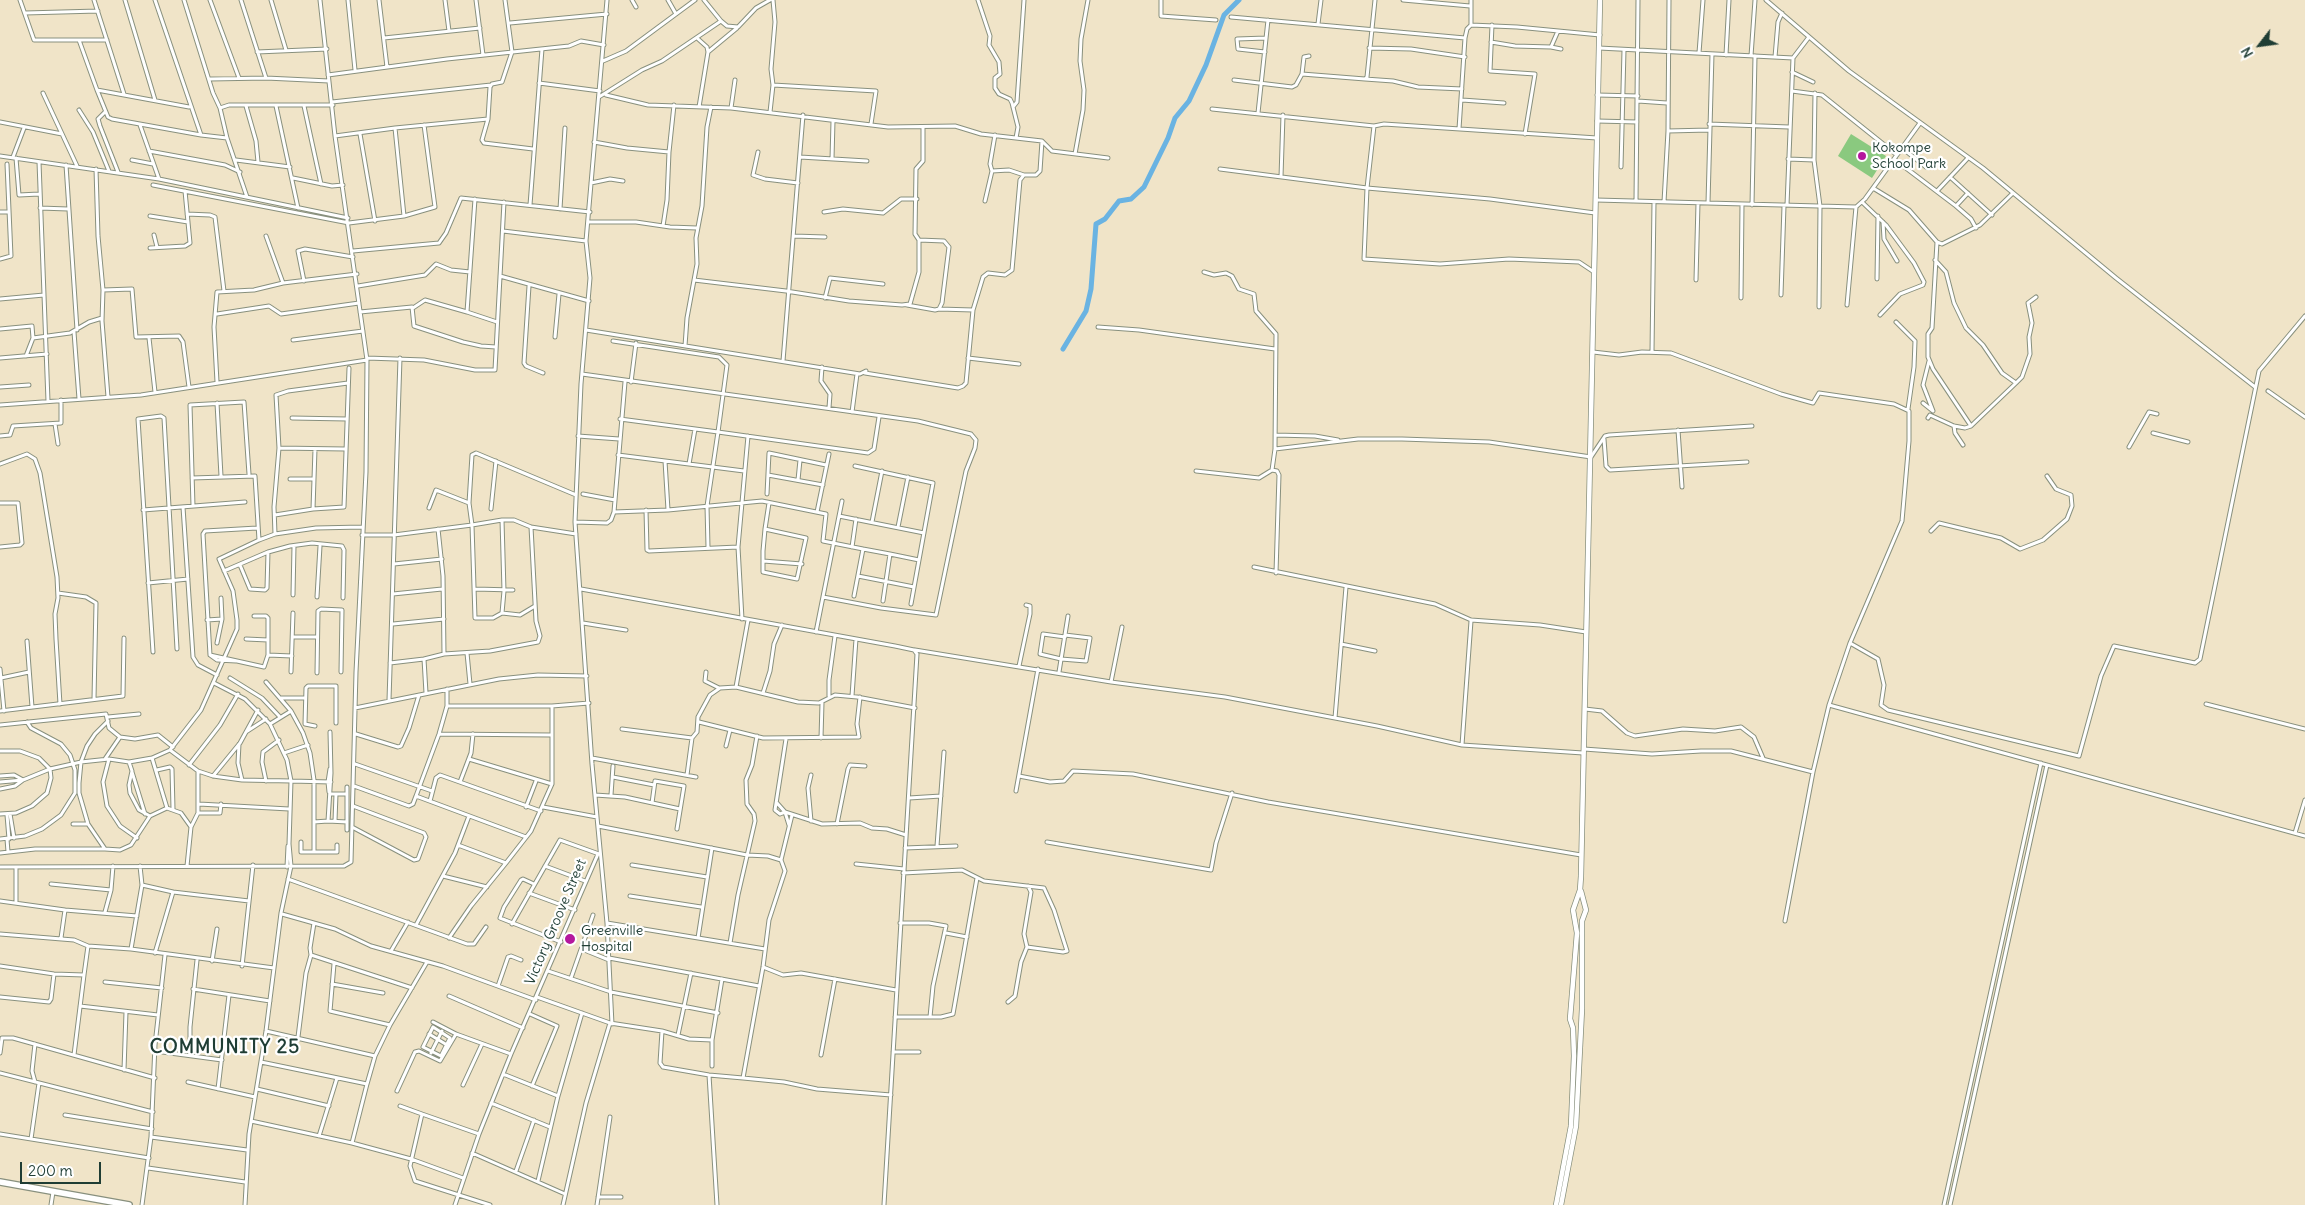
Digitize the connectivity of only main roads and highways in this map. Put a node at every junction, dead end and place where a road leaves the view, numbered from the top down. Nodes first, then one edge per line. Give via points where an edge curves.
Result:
1 (1600, 0) edge
2 (1580, 890) junction
3 (1575, 905) junction
4 (1585, 907) junction
5 (1574, 914) junction
6 (1585, 914) junction
7 (1581, 988) junction
8 (1571, 989) junction
9 (1571, 1022) junction
10 (1581, 1023) junction
11 (0, 1182) edge
12 (129, 1205) edge
13 (1556, 1205) edge
14 (1561, 1205) edge

1 - 2 main road
2 - 3 main road
2 - 4 main road
3 - 4 main road
3 - 5 main road
4 - 6 main road
5 - 6 main road
5 - 8 main road via 1577,933
6 - 7 main road via 1582,921
7 - 8 main road via 1575,986
7 - 10 main road
8 - 9 main road
9 - 10 main road
9 - 13 main road via 1574,1056 1571,1126
10 - 14 main road via 1576,1126
11 - 12 highway

